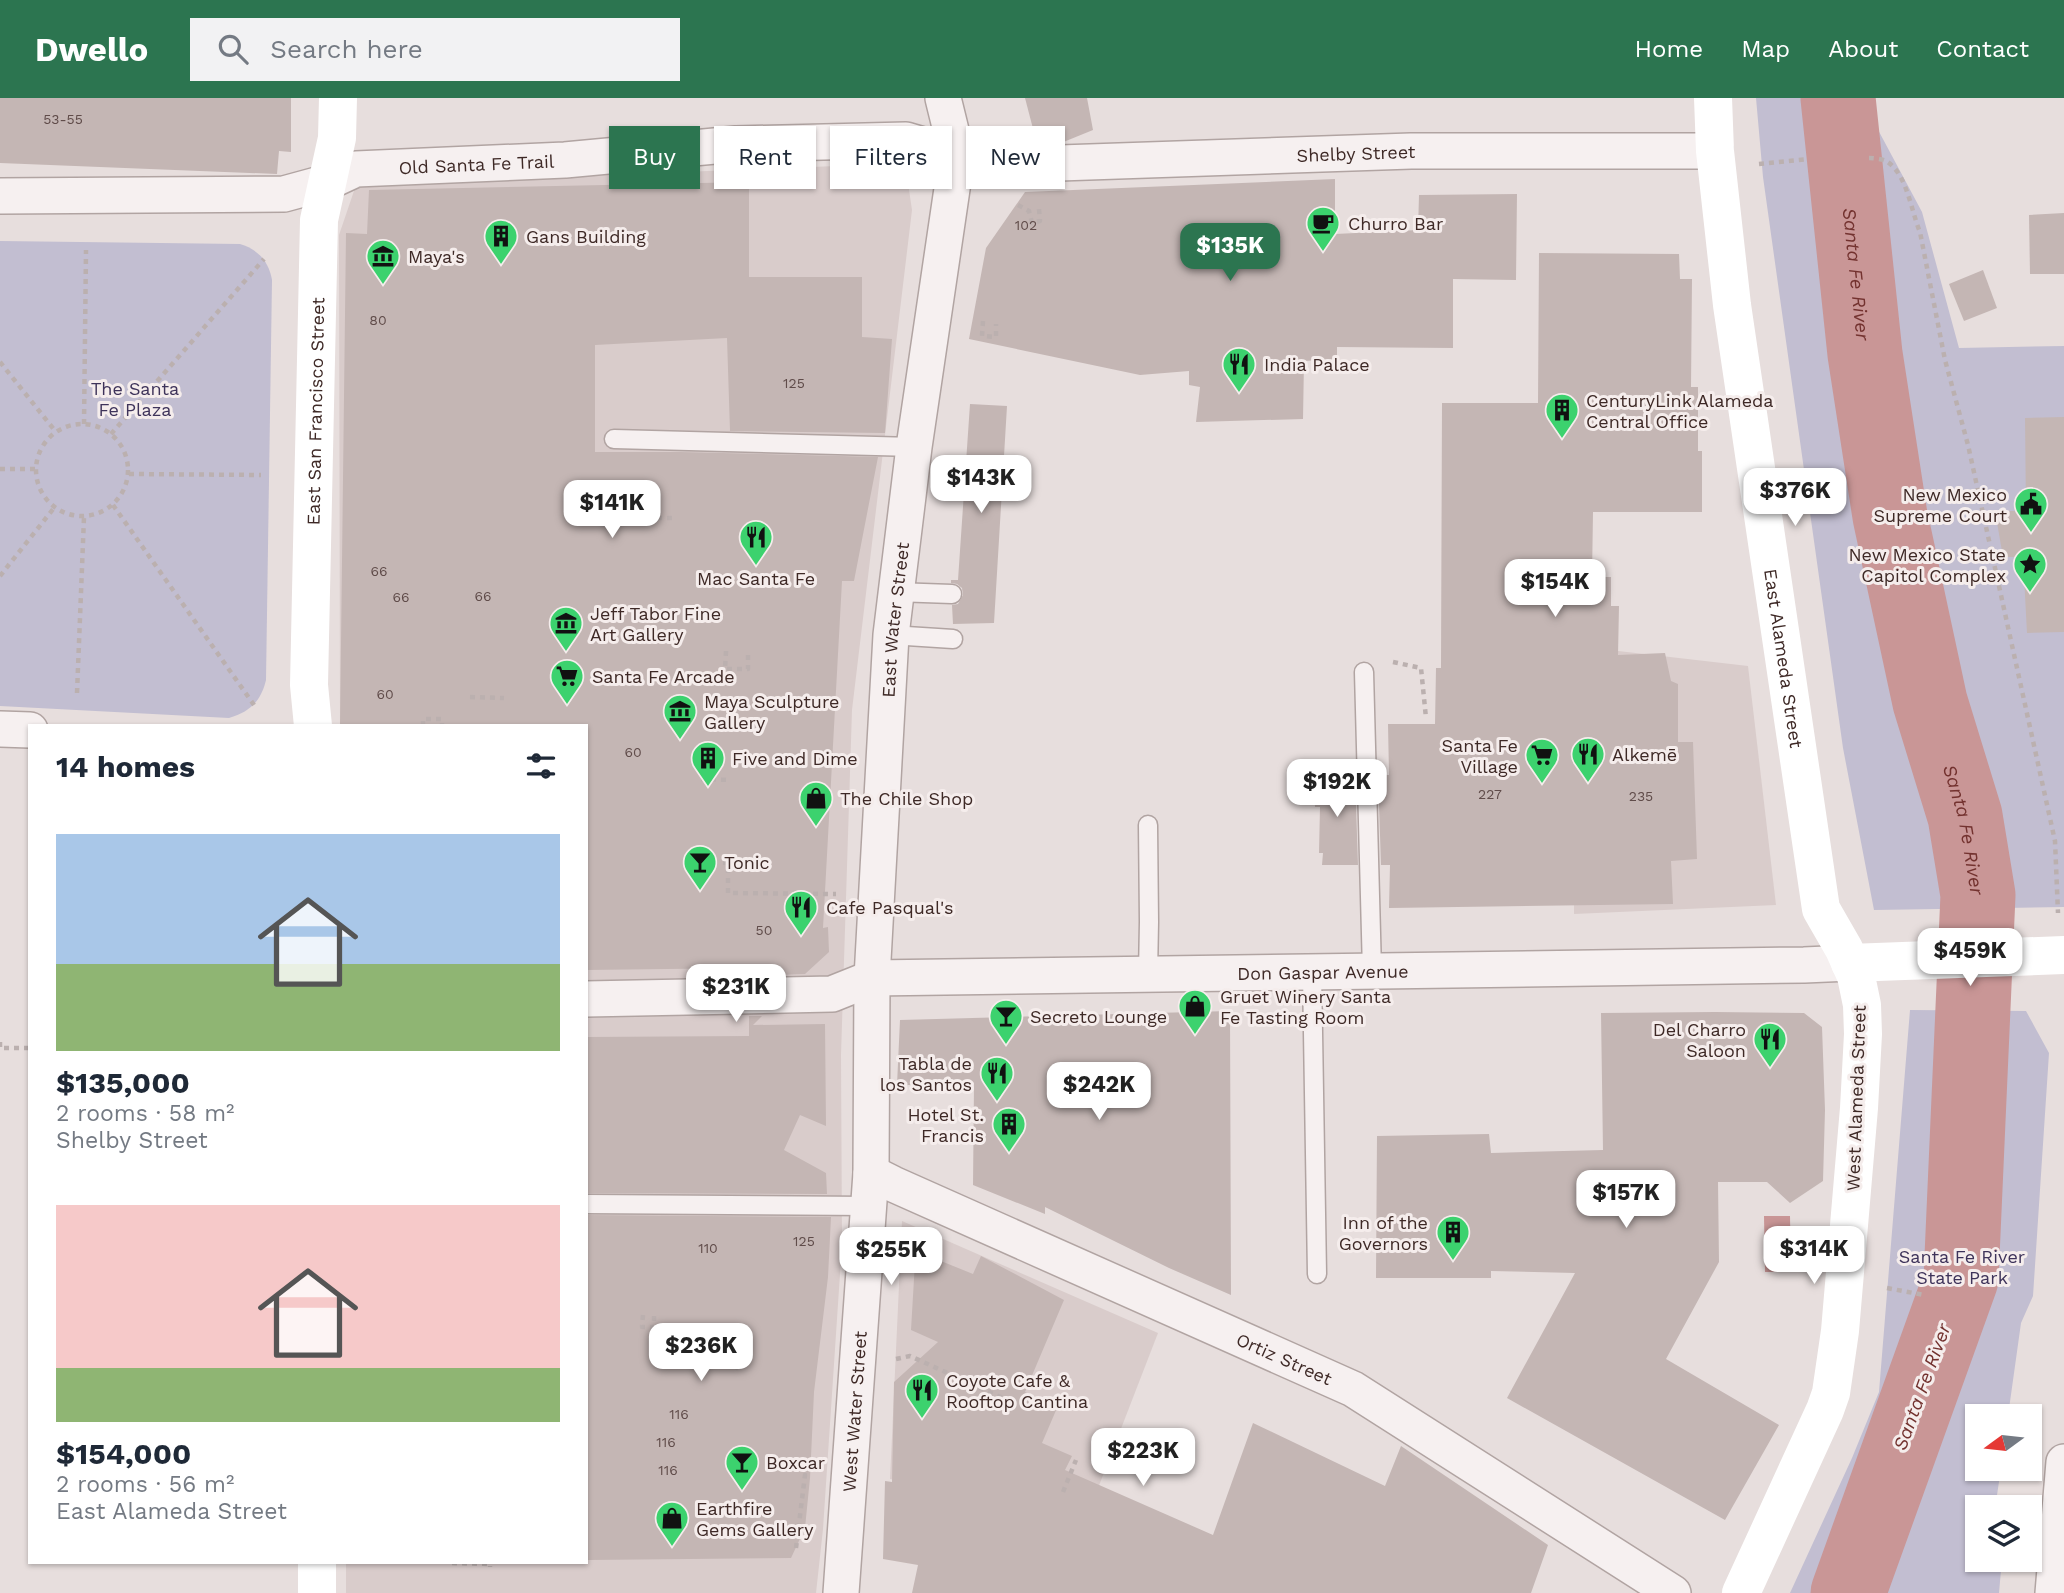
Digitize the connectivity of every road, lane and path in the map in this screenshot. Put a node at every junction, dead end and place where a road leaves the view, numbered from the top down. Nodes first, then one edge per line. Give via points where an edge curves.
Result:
1 (338, 98) edge
2 (943, 98) edge
3 (1713, 98) edge
4 (1715, 151) junction
5 (957, 155) junction
6 (1869, 158) dead end
7 (1808, 159) dead end
8 (1759, 164) dead end
9 (328, 183) junction
10 (0, 195) edge
11 (1039, 209) dead end
12 (1028, 211) dead end
13 (86, 250) dead end
14 (264, 260) dead end
15 (983, 321) dead end
16 (996, 324) dead end
17 (0, 362) edge
18 (84, 424) junction
19 (56, 432) junction
20 (111, 434) junction
21 (614, 439) dead end
22 (914, 446) junction
23 (0, 469) edge
24 (35, 469) junction
25 (129, 474) junction
26 (261, 475) dead end
27 (113, 505) junction
28 (54, 508) junction
29 (84, 517) junction
30 (578, 518) dead end
31 (673, 518) dead end
32 (0, 576) edge
33 (895, 592) junction
34 (952, 594) dead end
35 (891, 635) junction
36 (953, 639) dead end
37 (748, 650) dead end
38 (726, 651) dead end
39 (1421, 668) dead end
40 (1364, 672) dead end
41 (77, 693) dead end
42 (470, 697) dead end
43 (504, 698) dead end
44 (254, 705) dead end
45 (1426, 718) dead end
46 (313, 724) edge
47 (423, 724) edge
48 (442, 724) edge
49 (0, 729) edge
50 (28, 730) edge
51 (701, 779) dead end
52 (730, 780) dead end
53 (1147, 825) dead end
54 (703, 862) dead end
55 (835, 894) dead end
56 (2057, 913) dead end
57 (2046, 956) edge
58 (1850, 962) junction
59 (1372, 971) junction
60 (1312, 972) junction
61 (1147, 974) junction
62 (872, 978) junction
63 (588, 999) edge
64 (0, 1042) edge
65 (28, 1048) edge
66 (870, 1189) junction
67 (588, 1204) edge
68 (1317, 1274) dead end
69 (1887, 1288) dead end
70 (1924, 1295) dead end
71 (643, 1314) dead end
72 (654, 1316) dead end
73 (666, 1359) dead end
74 (858, 1367) junction
75 (738, 1368) dead end
76 (1007, 1400) dead end
77 (1076, 1460) dead end
78 (2064, 1462) edge
79 (805, 1475) dead end
80 (1063, 1492) dead end
81 (2061, 1534) edge
82 (796, 1548) dead end
83 (317, 1564) edge
84 (490, 1564) edge
85 (491, 1567) dead end
86 (317, 1593) edge
87 (841, 1593) edge
88 (1672, 1593) edge
89 (1741, 1593) edge
90 (2053, 1593) edge

1 - 9 street, East San Francisco Street via 337,138
2 - 5 street, East Water Street
3 - 4 street, East Alameda Street
4 - 5 street, Shelby Street via 1411,151 1000,165
4 - 58 street, East Alameda Street via 1732,305 1821,909
5 - 9 street, Old Santa Fe Trail via 906,140 736,144 565,160 356,169
5 - 22 street, East Water Street
6 - 56 path via 1886,161 1896,172 1907,189 1920,232 2055,841
7 - 8 path
9 - 10 street, Old Santa Fe Trail via 257,196
9 - 46 street, East San Francisco Street via 319,220 309,685
11 - 12 path via 1040,221 1032,223
13 - 18 path
14 - 20 path
15 - 16 path via 982,337 996,337
17 - 19 path
18 - 19 path
18 - 20 path
19 - 24 path via 45,442
20 - 25 path via 121,446
21 - 22 lane
22 - 33 street, East Water Street
23 - 24 path
24 - 28 path via 41,491
25 - 26 path
25 - 27 path
27 - 29 path
27 - 44 path
28 - 29 path
28 - 32 path
29 - 41 path
30 - 31 path
33 - 34 lane
33 - 35 street, East Water Street
35 - 36 lane
35 - 62 street, East Water Street
37 - 38 path via 748,669 725,669
39 - 45 path
40 - 59 lane
42 - 43 path
47 - 48 path via 423,719 442,719
49 - 50 street
51 - 52 path
53 - 61 lane
54 - 55 path via 728,863 728,893
57 - 58 street, Don Gaspar Avenue
58 - 59 street, Don Gaspar Avenue
58 - 89 street, West Alameda Street via 1862,1005 1862,1065 1832,1383 1818,1429
59 - 60 street, Don Gaspar Avenue
60 - 61 street, Don Gaspar Avenue
60 - 68 lane
61 - 62 street, Don Gaspar Avenue
62 - 63 street, Don Gaspar Avenue via 832,994
62 - 66 street, West Water Street
64 - 65 path via 0,1048
66 - 67 lane
66 - 74 street, West Water Street
66 - 88 street, Ortiz Street via 893,1184 1353,1389
69 - 70 path
71 - 72 path via 642,1327 654,1327
73 - 75 path
74 - 76 path via 909,1356
74 - 87 street, West Water Street
77 - 80 path
78 - 81 street
79 - 82 path
81 - 90 street
83 - 86 street
84 - 85 path

